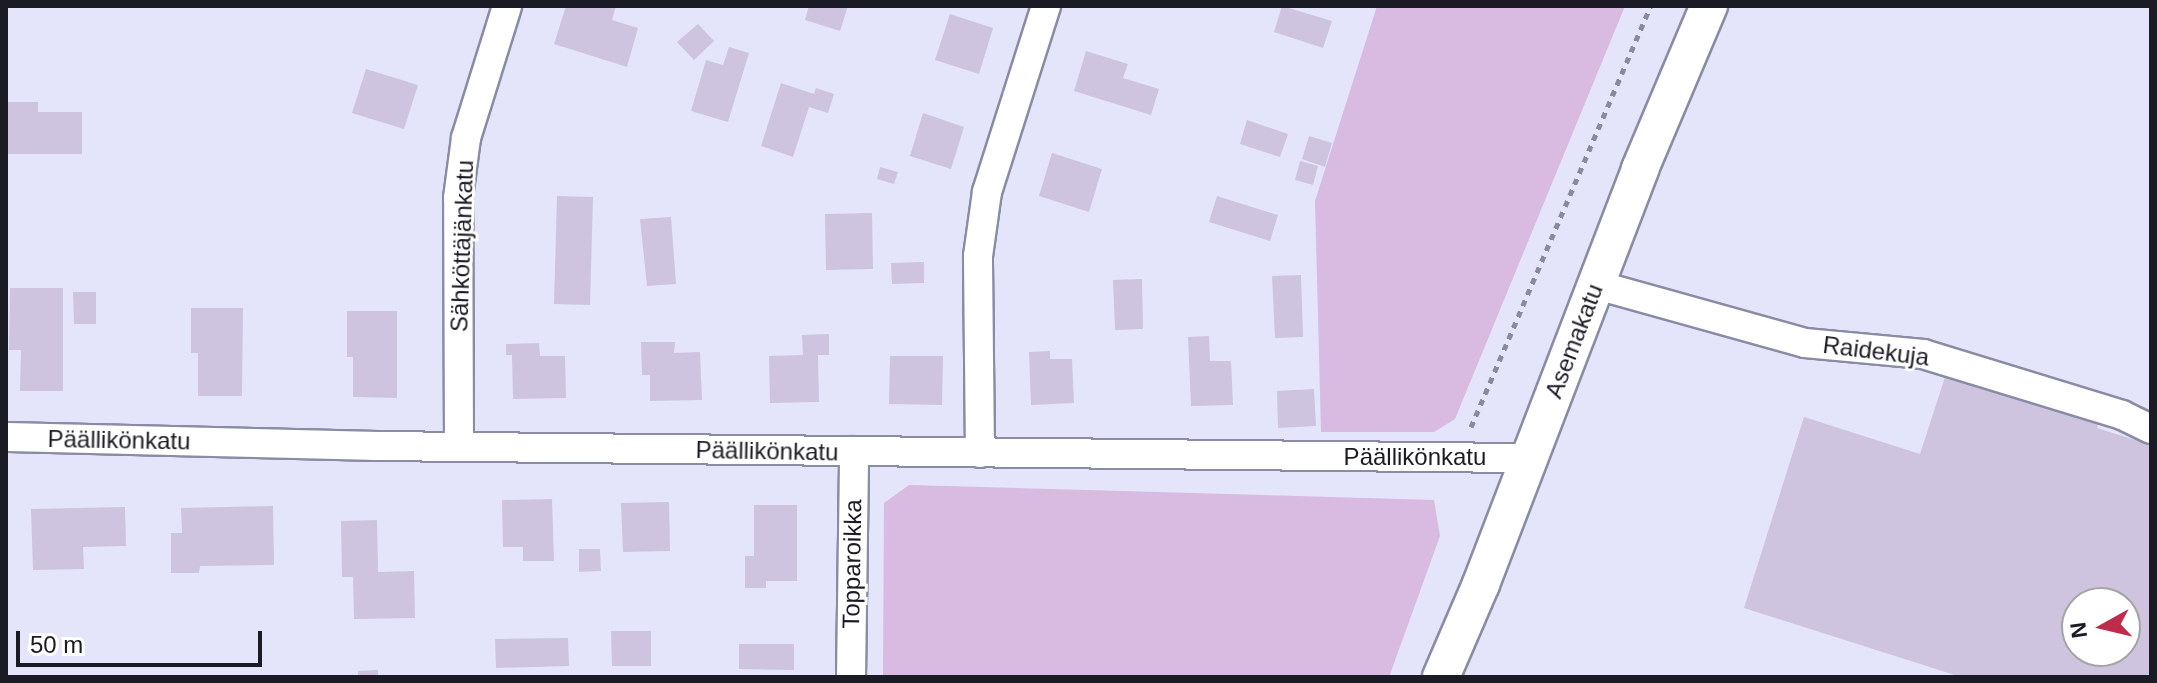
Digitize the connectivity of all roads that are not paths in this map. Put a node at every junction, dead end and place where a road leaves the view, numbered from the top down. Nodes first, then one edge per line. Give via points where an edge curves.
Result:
1 (507, 6) edge
2 (1046, 6) edge
3 (1709, 6) edge
4 (1597, 285) junction
5 (2151, 429) edge
6 (6, 437) edge
7 (459, 445) junction
8 (854, 451) junction
9 (980, 453) junction
10 (1529, 458) junction
11 (851, 677) edge
12 (1441, 677) edge

1 - 7 street, Sähköttäjänkatu via 466,138 458,198
2 - 9 street via 987,192 978,256
3 - 4 street, Asemakatu
4 - 5 street, Raidekuja via 1805,343 1923,354 2122,415
4 - 10 street, Asemakatu
6 - 7 street, Päällikönkatu
7 - 8 street, Päällikönkatu
8 - 9 street, Päällikönkatu
8 - 11 street, Topparoikka
9 - 10 street, Päällikönkatu
10 - 12 street, Asemakatu

